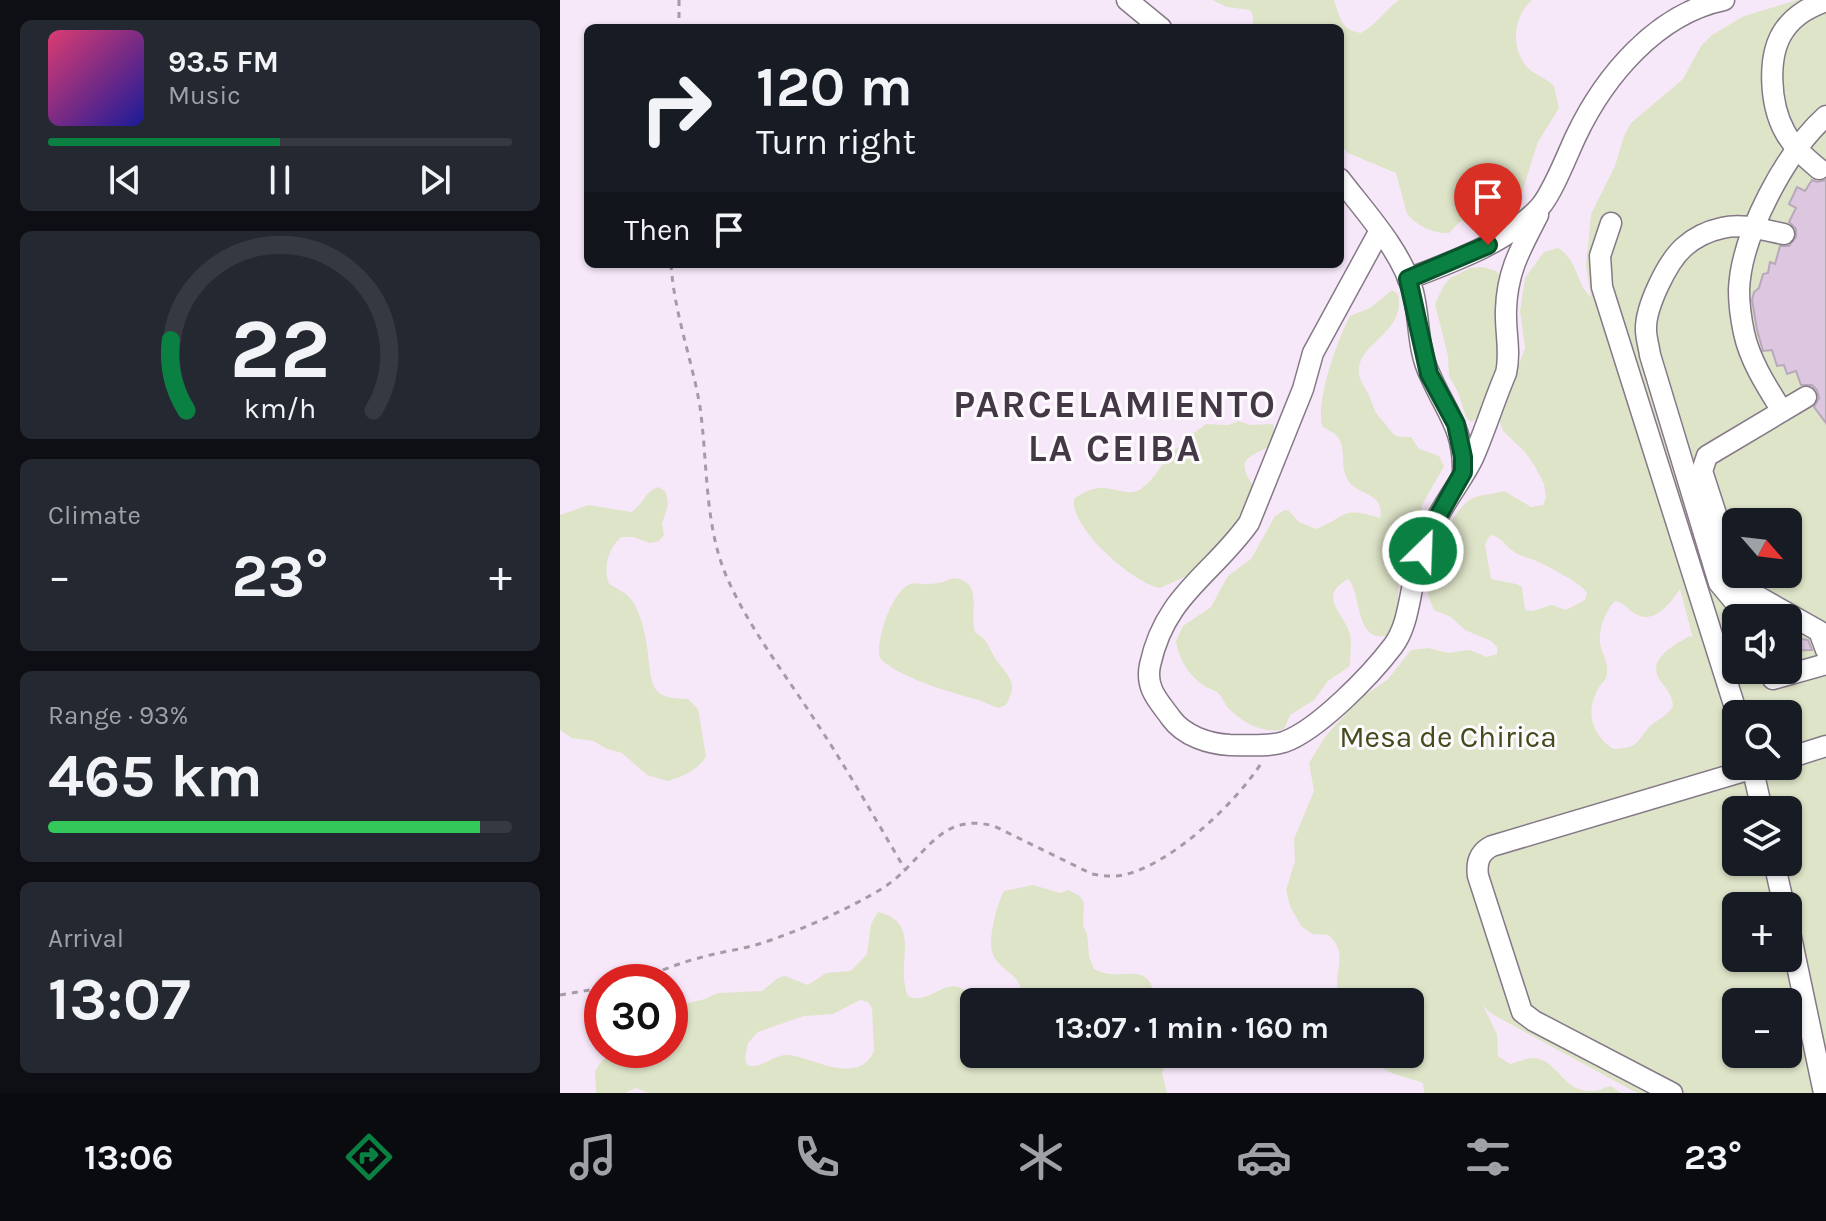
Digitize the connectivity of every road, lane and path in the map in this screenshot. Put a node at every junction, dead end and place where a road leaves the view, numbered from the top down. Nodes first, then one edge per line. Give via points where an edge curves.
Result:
1 (679, 0) edge
2 (1127, 0) edge
3 (1724, 0) edge
4 (1826, 1) edge
5 (679, 24) edge
6 (1156, 24) edge
7 (1826, 116) edge
8 (1796, 148) junction
9 (1819, 169) dead end
10 (1344, 184) edge
11 (1538, 210) junction
12 (1611, 223) dead end
13 (1755, 228) junction
14 (1379, 232) junction
15 (1784, 234) dead end
16 (672, 268) edge
17 (1408, 279) junction
18 (1806, 397) dead end
19 (1782, 411) junction
20 (1463, 472) junction
21 (1742, 604) edge
22 (1762, 604) edge
23 (1802, 625) edge
24 (1825, 646) edge
25 (1826, 664) edge
26 (1802, 668) edge
27 (1733, 700) edge
28 (1272, 745) junction
29 (1826, 746) edge
30 (1802, 754) edge
31 (1722, 777) edge
32 (906, 871) junction
33 (680, 964) edge
34 (1798, 972) edge
35 (584, 991) edge
36 (560, 995) edge
37 (1672, 1093) edge
38 (1824, 1093) edge

1 - 5 path
2 - 6 street
3 - 11 street via 1655,33 1628,59 1588,111
4 - 8 street via 1793,20 1777,47 1778,116
7 - 8 street
8 - 9 street
8 - 13 street
10 - 14 street
11 - 17 street via 1488,245
11 - 20 street via 1508,284 1506,373
12 - 27 street via 1600,256 1602,287
13 - 15 street
13 - 19 street via 1740,277 1742,318 1748,347
13 - 21 street via 1724,227 1685,246 1653,298 1646,331 1719,583
14 - 17 street
14 - 28 street via 1313,353 1249,523 1172,608 1150,664 1158,704 1191,735 1218,745
16 - 32 path via 700,407 712,521 728,580
17 - 20 street via 1429,374 1462,442
18 - 19 street
19 - 22 street via 1707,456 1702,471 1738,582
20 - 28 street via 1432,527 1407,618 1394,645 1337,705 1302,733
23 - 24 street via 1819,631
25 - 26 street
28 - 32 path via 1240,790 1205,824 1158,860 1123,875 1092,874 976,822 950,827
29 - 30 street
31 - 37 street via 1492,846 1478,861 1478,876 1522,1012
32 - 33 path via 793,932
34 - 38 street
35 - 36 path

